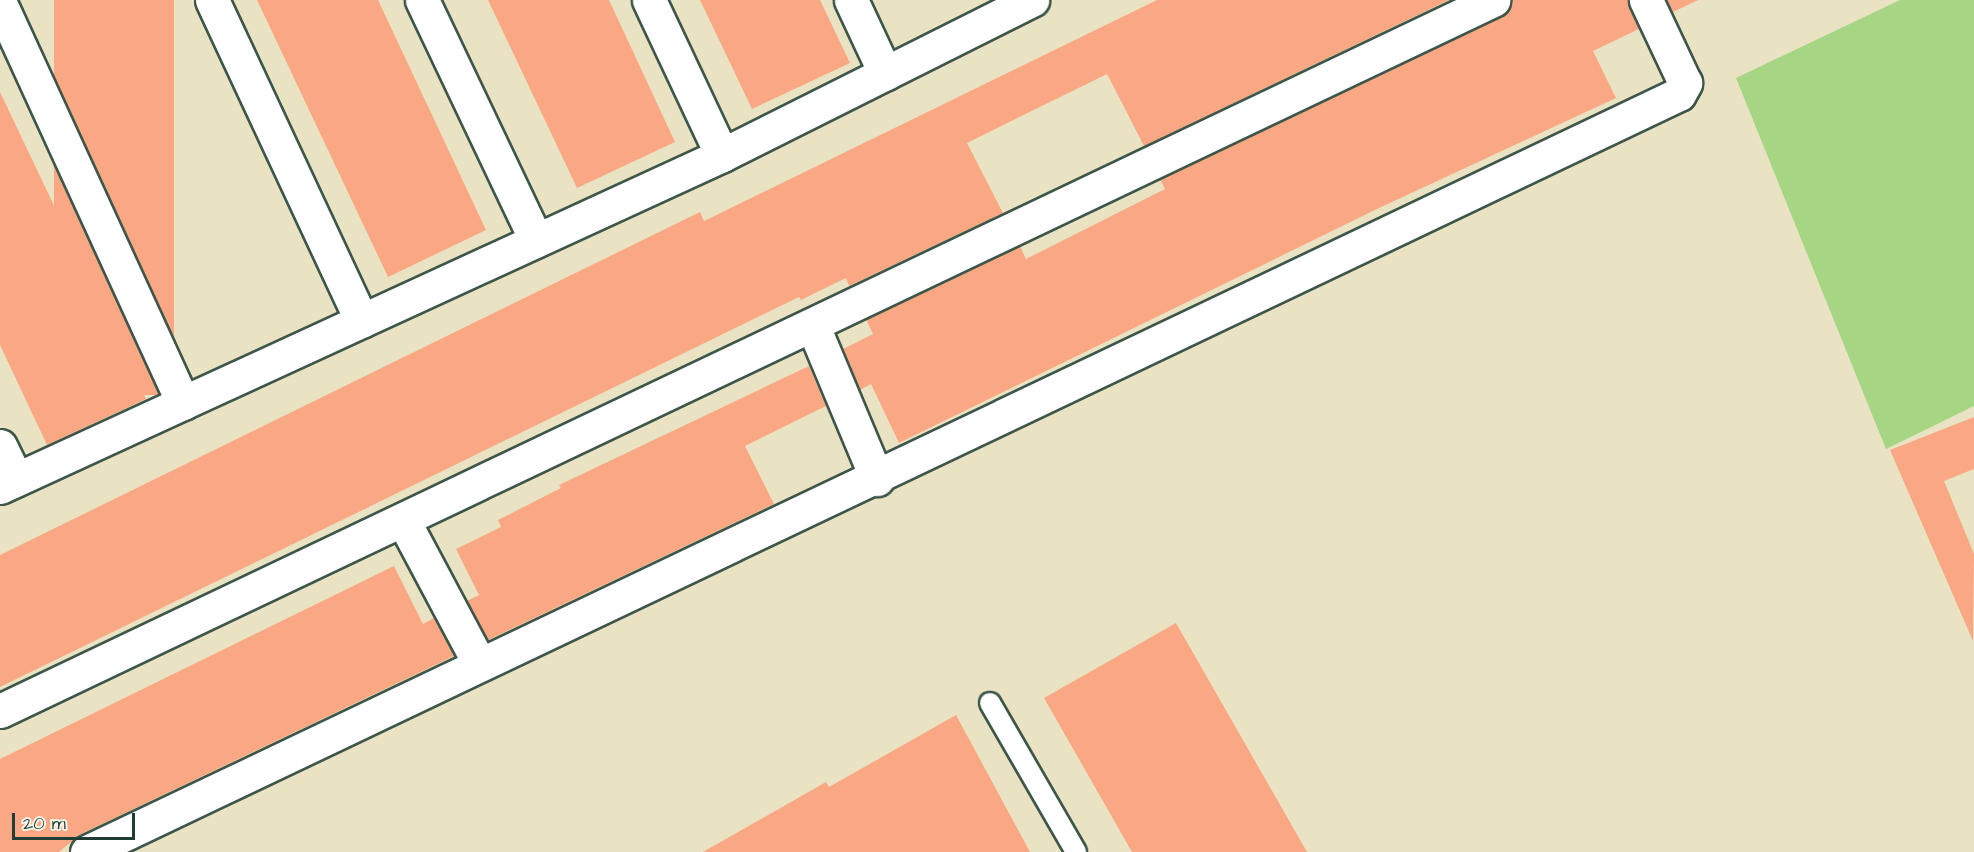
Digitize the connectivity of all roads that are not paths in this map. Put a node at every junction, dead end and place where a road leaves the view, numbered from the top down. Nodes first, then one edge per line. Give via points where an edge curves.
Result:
1 (212, 0) edge
2 (422, 0) edge
3 (649, 0) edge
4 (851, 0) edge
5 (1032, 0) edge
6 (1492, 0) edge
7 (1646, 0) edge
8 (0, 3) edge
9 (885, 73) junction
10 (722, 155) junction
11 (536, 240) junction
12 (362, 321) junction
13 (813, 326) junction
14 (183, 403) junction
15 (0, 446) edge
16 (877, 478) junction
17 (8, 483) edge
18 (403, 519) junction
19 (479, 663) junction
20 (990, 703) dead end
21 (0, 711) edge
22 (87, 852) edge
23 (1076, 852) edge

1 - 12 street
2 - 11 street
3 - 10 street
4 - 9 street
5 - 9 street
6 - 13 street
7 - 16 street via 1685,83 1679,94
8 - 14 street
9 - 10 street
10 - 11 street
11 - 12 street
12 - 14 street
13 - 16 street
13 - 18 street
14 - 17 street
15 - 17 street
16 - 19 street
18 - 19 street
18 - 21 street
19 - 22 street
20 - 23 lane

